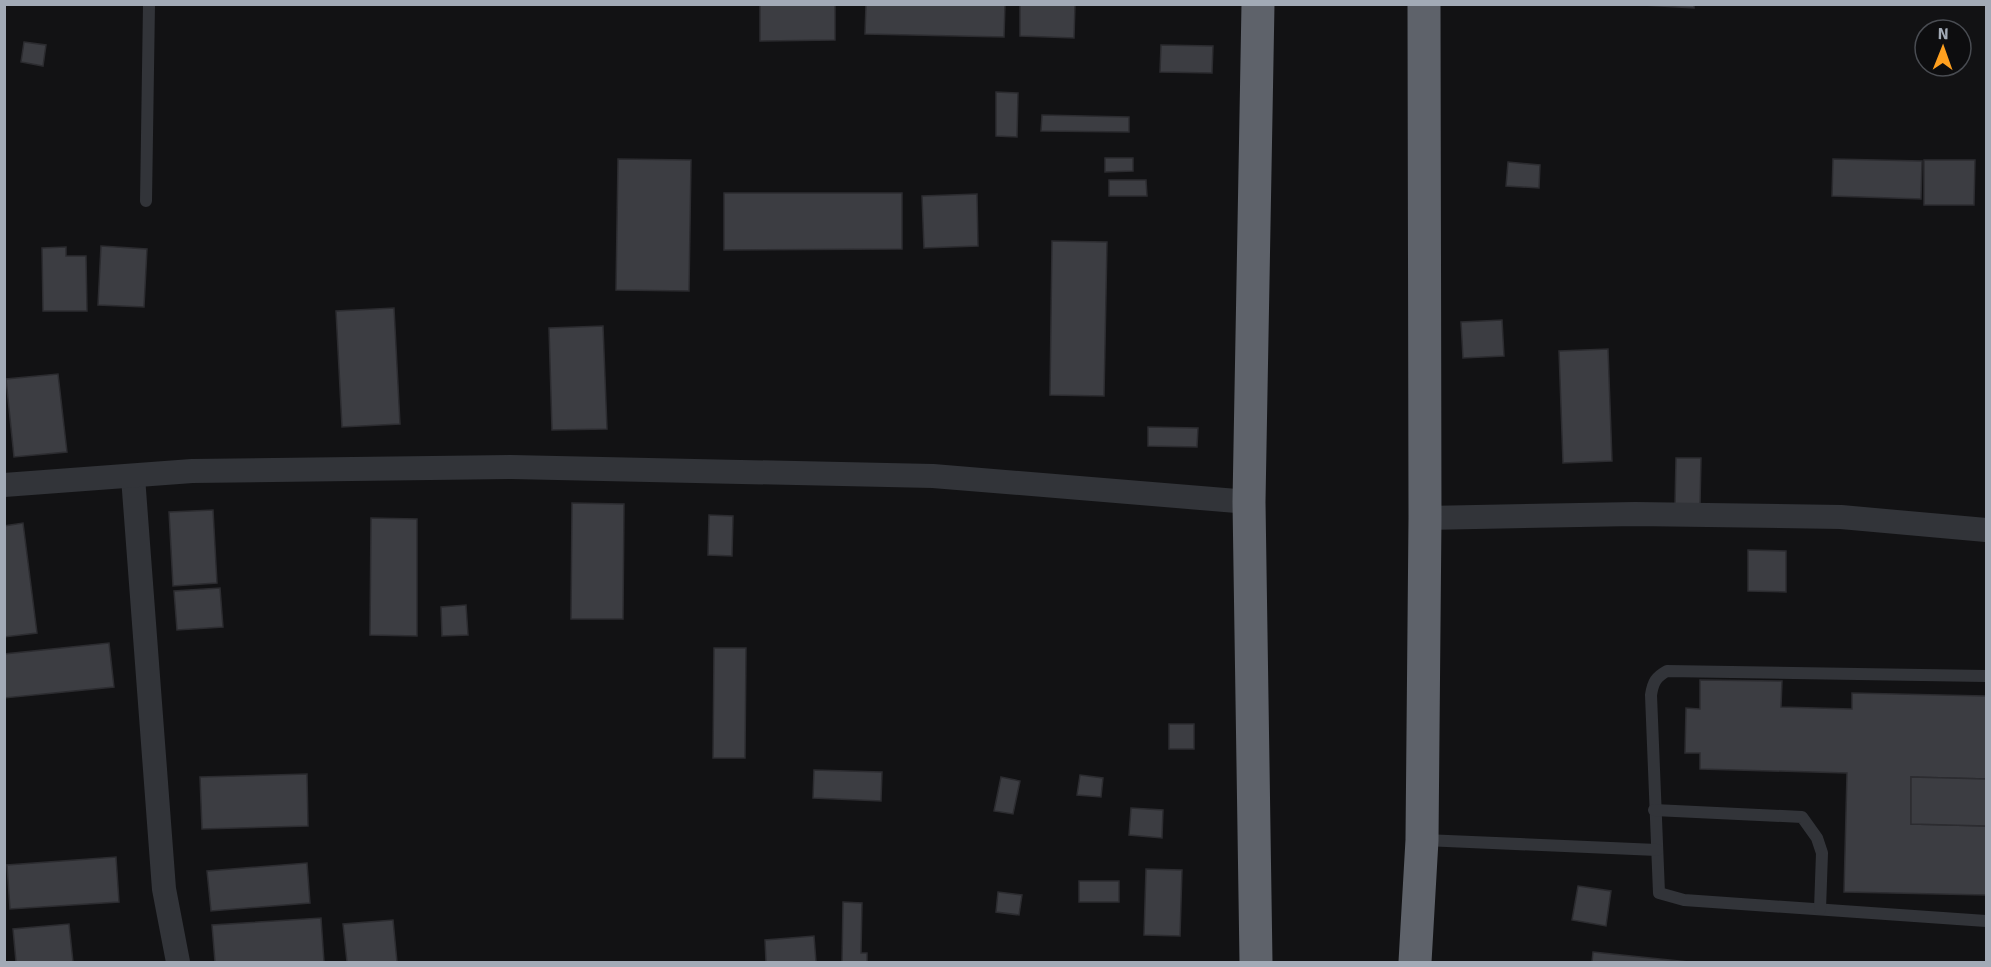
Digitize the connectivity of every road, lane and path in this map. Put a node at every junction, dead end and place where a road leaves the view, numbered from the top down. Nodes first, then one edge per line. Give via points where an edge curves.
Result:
1 (149, 4) edge
2 (1258, 4) edge
3 (1424, 4) edge
4 (146, 201) dead end
5 (133, 477) junction
6 (4, 486) edge
7 (1249, 502) junction
8 (1425, 518) junction
9 (1986, 530) edge
10 (1986, 676) edge
11 (1654, 810) junction
12 (1422, 840) junction
13 (1657, 850) junction
14 (1820, 909) junction
15 (1986, 921) edge
16 (178, 963) edge
17 (1256, 963) edge
18 (1415, 963) edge

1 - 4 lane
2 - 7 highway
3 - 8 highway
5 - 6 street
5 - 7 street via 192,471 511,467 909,475
5 - 16 street via 164,889
7 - 17 highway
8 - 9 street via 1635,514 1830,517
8 - 12 highway
10 - 11 lane via 1667,671 1658,676 1651,695
11 - 13 lane
11 - 14 lane via 1802,817 1822,853
12 - 13 lane
12 - 18 highway
13 - 14 lane via 1659,893 1684,900
14 - 15 lane

